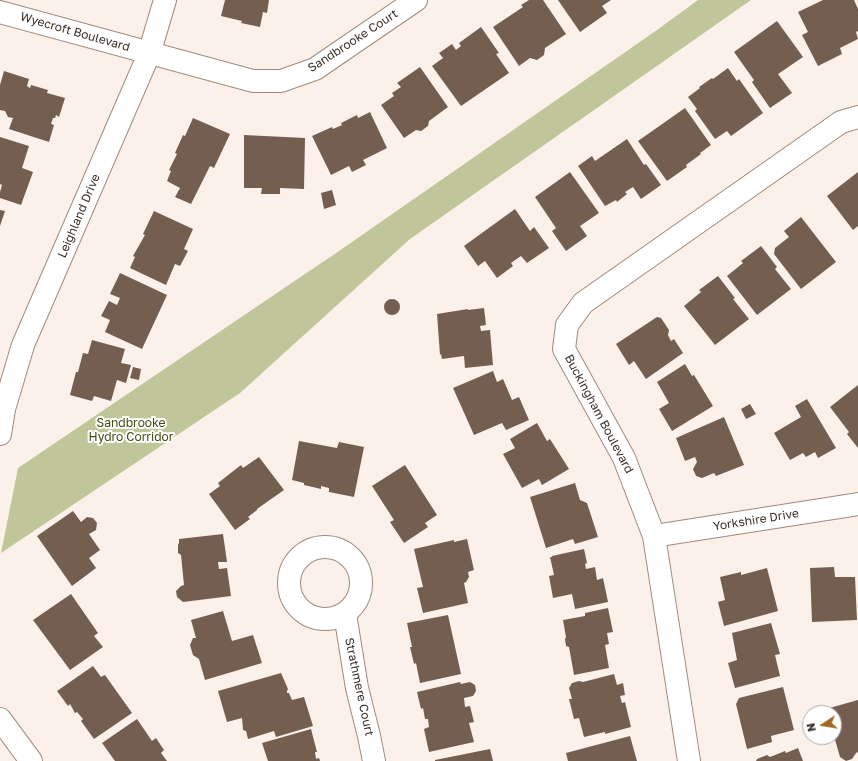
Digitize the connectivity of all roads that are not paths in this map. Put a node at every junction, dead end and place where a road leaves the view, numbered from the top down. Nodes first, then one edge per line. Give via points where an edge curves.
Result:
1 (165, 0) edge
2 (416, 0) edge
3 (0, 12) edge
4 (149, 54) junction
5 (858, 117) edge
6 (0, 434) edge
7 (858, 504) edge
8 (654, 536) junction
9 (345, 614) dead end
10 (0, 719) edge
11 (31, 761) edge
12 (374, 761) edge
13 (689, 761) edge

1 - 4 street, Leighland Drive
2 - 4 street, Sandbrooke Court via 315,69 281,81 253,81
3 - 4 street, Wyecroft Boulevard
4 - 6 street, Leighland Drive via 23,345 4,409
5 - 8 street, Buckingham Boulevard via 841,122 583,303 567,324 564,349 624,458
7 - 8 street, Yorkshire Drive
8 - 13 street, Buckingham Boulevard
9 - 12 street, Strathmere Court via 357,688
10 - 11 street

